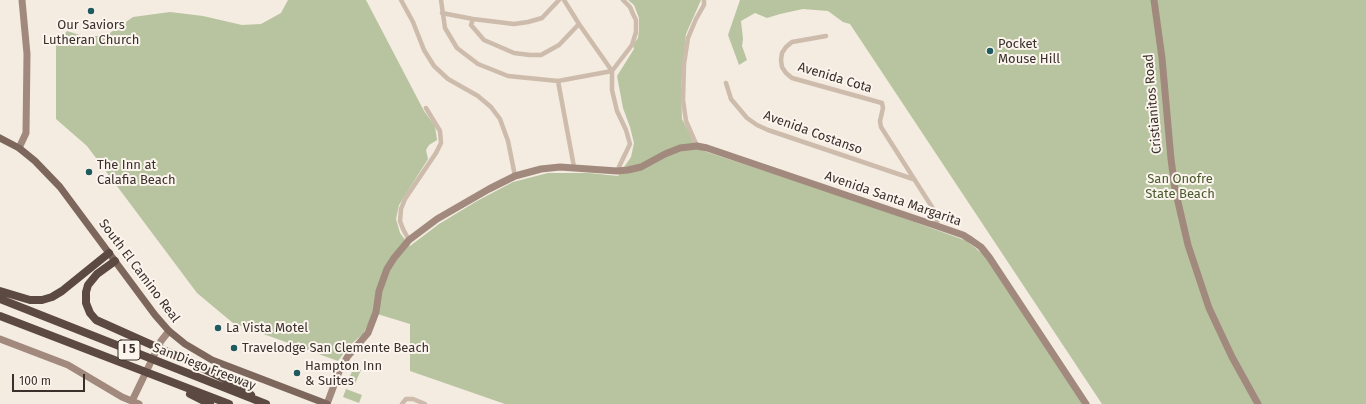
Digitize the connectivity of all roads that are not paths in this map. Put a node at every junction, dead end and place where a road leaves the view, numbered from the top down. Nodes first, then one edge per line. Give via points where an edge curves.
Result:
1 (22, 0) edge
2 (401, 0) edge
3 (441, 0) edge
4 (559, 0) edge
5 (564, 0) edge
6 (623, 0) edge
7 (704, 0) edge
8 (1154, 0) edge
9 (442, 13) junction
10 (473, 19) junction
11 (579, 24) junction
12 (826, 36) dead end
13 (612, 71) junction
14 (558, 81) junction
15 (726, 83) dead end
16 (426, 108) dead end
17 (0, 138) edge
18 (697, 146) junction
19 (19, 148) junction
20 (574, 167) junction
21 (617, 171) junction
22 (515, 176) junction
23 (913, 179) junction
24 (937, 226) junction
25 (410, 240) junction
26 (109, 253) junction
27 (115, 261) junction
28 (0, 291) edge
29 (0, 299) edge
30 (0, 316) edge
31 (169, 331) junction
32 (0, 339) edge
33 (156, 376) junction
34 (132, 401) junction
35 (258, 401) junction
36 (139, 404) edge
37 (210, 404) edge
38 (229, 404) edge
39 (266, 404) edge
40 (327, 404) edge
41 (402, 404) edge
42 (425, 404) edge
43 (1086, 404) edge
44 (1258, 404) edge

1 - 19 street via 27,54 26,133
2 - 22 street via 434,66 448,79 478,96 500,119 508,141
3 - 9 street
4 - 10 street via 542,18 528,22 514,24
5 - 11 street
6 - 13 street via 634,14 636,32 632,45
7 - 18 street via 688,38 684,64 683,100 686,121
8 - 44 street, Cristianitos Road via 1175,189 1188,245 1212,314
9 - 10 street
9 - 14 street via 445,28 457,48 478,64 508,76
10 - 11 street via 471,25 484,40 514,53 530,55 541,55 559,45
11 - 13 street
12 - 23 street, Avenida Cota via 792,42 782,54 782,67 792,78 882,103 881,127
13 - 14 street
13 - 21 street via 612,90 617,112 630,144
14 - 20 street
15 - 23 street, Avenida Costanso via 731,99 747,118 757,125
16 - 25 street via 440,131 441,143 401,209 400,221
17 - 19 main road, South El Camino Real
18 - 21 street, Avenida Santa Margarita via 680,148 641,167
18 - 24 street, Avenida Santa Margarita
19 - 26 main road, South El Camino Real via 35,160 60,187
20 - 21 street, Avenida Santa Margarita
20 - 22 street, Avenida Santa Margarita via 541,169
22 - 25 street, Avenida Santa Margarita via 437,219
23 - 24 street, Avenida Cota via 932,207
24 - 43 street, Avenida Santa Margarita via 963,235 981,247
25 - 40 street, Avenida Santa Margarita via 388,269 379,291 376,312 368,333 348,356
26 - 27 main road, South El Camino Real
26 - 28 highway via 52,297 30,300
27 - 31 main road, South El Camino Real
27 - 35 highway via 97,274 88,285 86,303 96,320 239,386
29 - 35 highway, San Diego Freeway / I 5
30 - 33 highway, San Diego Freeway / I 5
31 - 34 street via 161,341
31 - 40 main road, South El Camino Real via 212,360
32 - 34 street via 68,365
33 - 37 highway
33 - 38 highway, San Diego Freeway / I 5
34 - 36 street
35 - 39 highway, San Diego Freeway / I 5
41 - 42 street via 406,398

